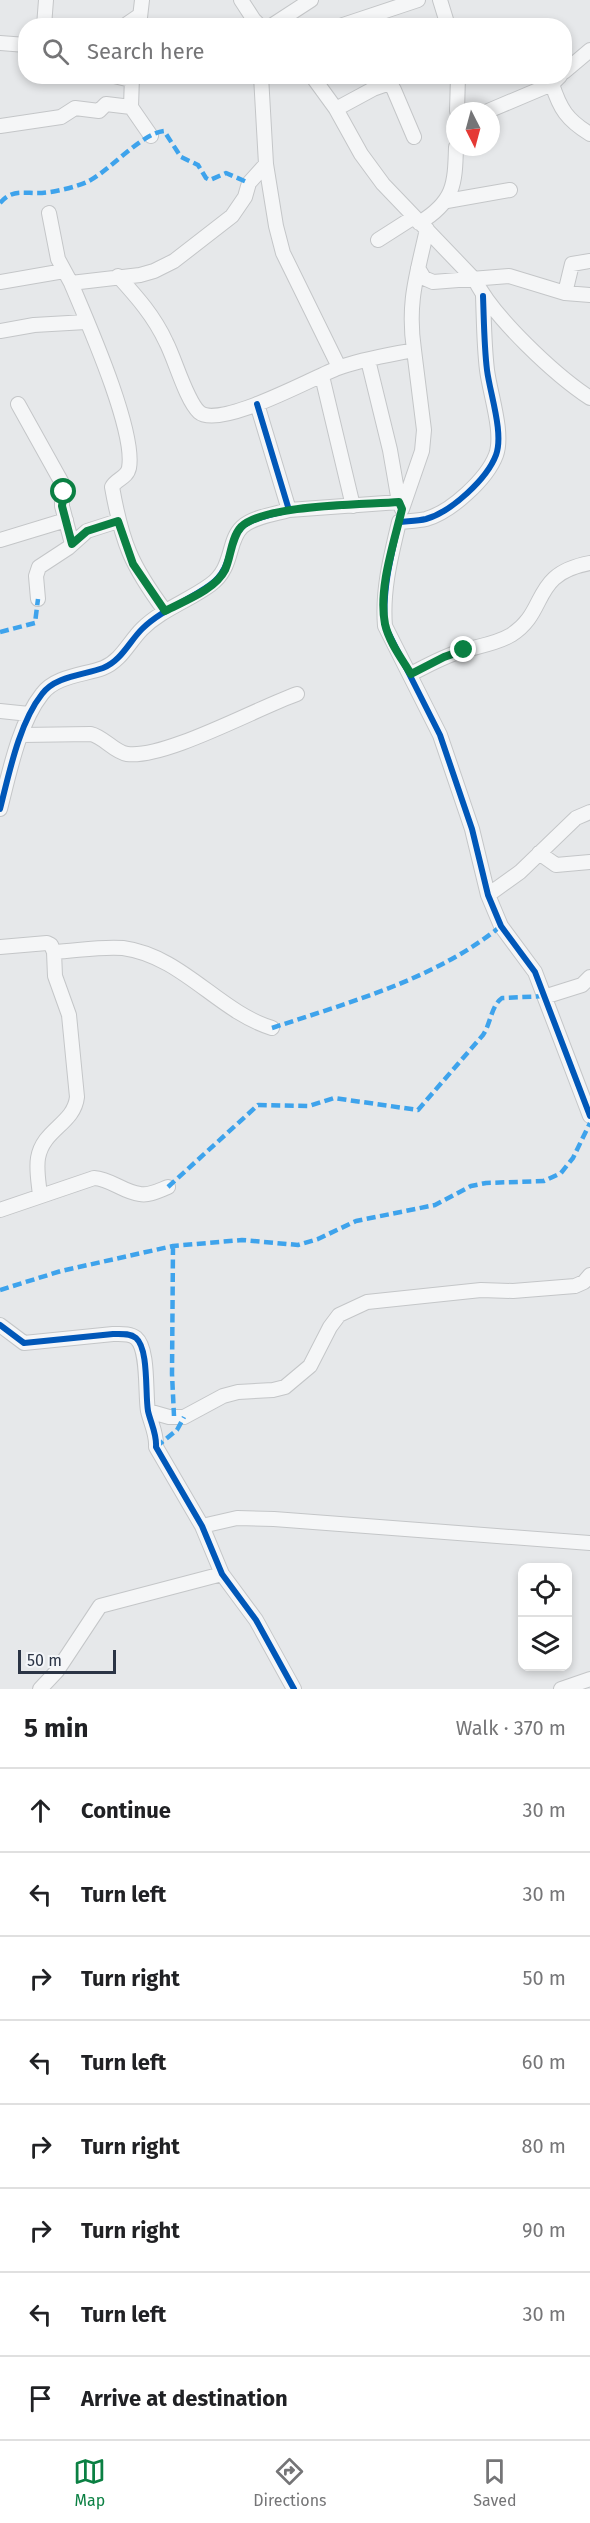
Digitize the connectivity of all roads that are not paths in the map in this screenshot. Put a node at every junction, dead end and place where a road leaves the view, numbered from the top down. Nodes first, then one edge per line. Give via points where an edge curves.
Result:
1 (46, 0) edge
2 (142, 0) edge
3 (241, 0) edge
4 (311, 0) edge
5 (418, 0) edge
6 (440, 0) edge
7 (45, 18) edge
8 (139, 18) edge
9 (252, 18) edge
10 (283, 18) edge
11 (364, 18) edge
12 (446, 18) edge
13 (0, 43) edge
14 (18, 44) edge
15 (590, 50) edge
16 (576, 60) junction
17 (572, 64) edge
18 (590, 67) edge
19 (132, 84) edge
20 (261, 84) edge
21 (318, 84) edge
22 (387, 84) edge
23 (391, 84) edge
24 (458, 84) edge
25 (547, 84) edge
26 (557, 84) edge
27 (457, 102) edge
28 (131, 106) junction
29 (500, 106) edge
30 (336, 109) junction
31 (0, 126) edge
32 (590, 134) edge
33 (151, 136) dead end
34 (414, 137) dead end
35 (455, 156) edge
36 (266, 164) junction
37 (510, 190) dead end
38 (447, 201) junction
39 (50, 213) dead end
40 (420, 223) junction
41 (378, 240) dead end
42 (590, 261) edge
43 (418, 268) junction
44 (118, 276) junction
45 (68, 277) junction
46 (475, 280) junction
47 (0, 282) edge
48 (565, 293) junction
49 (483, 296) junction
50 (590, 296) edge
51 (86, 322) junction
52 (0, 331) edge
53 (414, 350) junction
54 (368, 360) junction
55 (339, 368) junction
56 (322, 376) junction
57 (590, 398) edge
58 (18, 404) dead end
59 (256, 404) junction
60 (352, 506) junction
61 (289, 510) junction
62 (400, 511) junction
63 (66, 520) junction
64 (118, 521) junction
65 (0, 540) edge
66 (72, 544) junction
67 (590, 563) edge
68 (38, 599) dead end
69 (165, 611) junction
70 (411, 674) junction
71 (297, 694) dead end
72 (0, 711) edge
73 (29, 714) junction
74 (22, 735) junction
75 (3, 789) edge
76 (0, 809) edge
77 (590, 812) edge
78 (539, 853) junction
79 (590, 862) edge
80 (488, 895) junction
81 (0, 946) edge
82 (54, 952) junction
83 (590, 977) edge
84 (547, 996) junction
85 (272, 1028) dead end
86 (590, 1116) edge
87 (168, 1187) dead end
88 (40, 1196) junction
89 (0, 1210) edge
90 (590, 1275) edge
91 (0, 1324) edge
92 (148, 1411) junction
93 (202, 1526) junction
94 (590, 1542) edge
95 (222, 1574) junction
96 (590, 1679) edge
97 (40, 1689) edge
98 (294, 1689) edge
99 (561, 1689) edge

1 - 7 street
2 - 8 street
3 - 9 street
4 - 10 street
5 - 11 street
6 - 12 street
13 - 14 street
15 - 16 street
16 - 17 street
16 - 18 street
19 - 28 street
20 - 36 street
21 - 30 street
22 - 30 street
23 - 34 street
24 - 27 street
25 - 29 street
26 - 32 street via 560,107
28 - 31 street via 106,104 100,111 75,108 61,117
28 - 33 street
30 - 40 street via 383,184
35 - 38 street
36 - 44 street via 249,183 232,216 174,261 140,275
36 - 55 street via 284,253
37 - 38 street
38 - 40 street
39 - 45 street via 56,249
40 - 41 street
40 - 43 street
40 - 46 street
42 - 48 street via 572,264
43 - 46 street via 424,278 433,282
43 - 53 street via 410,321
44 - 45 street
44 - 59 street via 150,313 200,413 220,417
45 - 47 street
45 - 51 street
46 - 48 street via 509,276
46 - 49 street
48 - 50 street
49 - 57 street via 518,335
49 - 62 street via 487,369 498,439 496,455 468,493 441,512 427,518
51 - 52 street
51 - 64 street via 109,377 130,453 129,469 112,487
53 - 54 street
53 - 62 street via 424,430 422,451
54 - 55 street
54 - 62 street
55 - 56 street
56 - 59 street
56 - 60 street
58 - 63 street via 62,483
59 - 61 street
60 - 61 street
60 - 62 street
61 - 69 street via 243,525 219,579
62 - 70 street via 384,606 386,626
63 - 65 street
63 - 66 street
64 - 66 street via 87,531
64 - 69 street via 133,564
66 - 68 street via 39,567
67 - 70 street via 557,574 525,622 511,635 444,657
69 - 73 street via 106,667 53,684
70 - 80 street via 440,735 472,829
71 - 74 street via 186,740 148,751 127,754 91,734
72 - 73 street
73 - 74 street
74 - 75 street
75 - 76 street
77 - 78 street via 576,819
78 - 79 street via 556,866
78 - 80 street
80 - 84 street via 501,926 535,972
81 - 82 street via 47,942
82 - 85 street via 121,948 142,952 171,965 253,1021
82 - 88 street via 57,984 69,1015 75,1051 77,1096 71,1115 42,1145 37,1160
83 - 84 street via 582,985
84 - 86 street
87 - 88 street via 140,1194 94,1178
88 - 89 street
90 - 92 street via 575,1286 481,1290 367,1302 339,1315 310,1366 285,1387 223,1396 184,1417
91 - 92 street via 24,1343 113,1334 137,1339 143,1350
92 - 93 street via 156,1447
93 - 94 street via 237,1518 274,1519
93 - 95 street
95 - 97 street via 100,1606 57,1671
95 - 98 street via 256,1620
96 - 99 street

